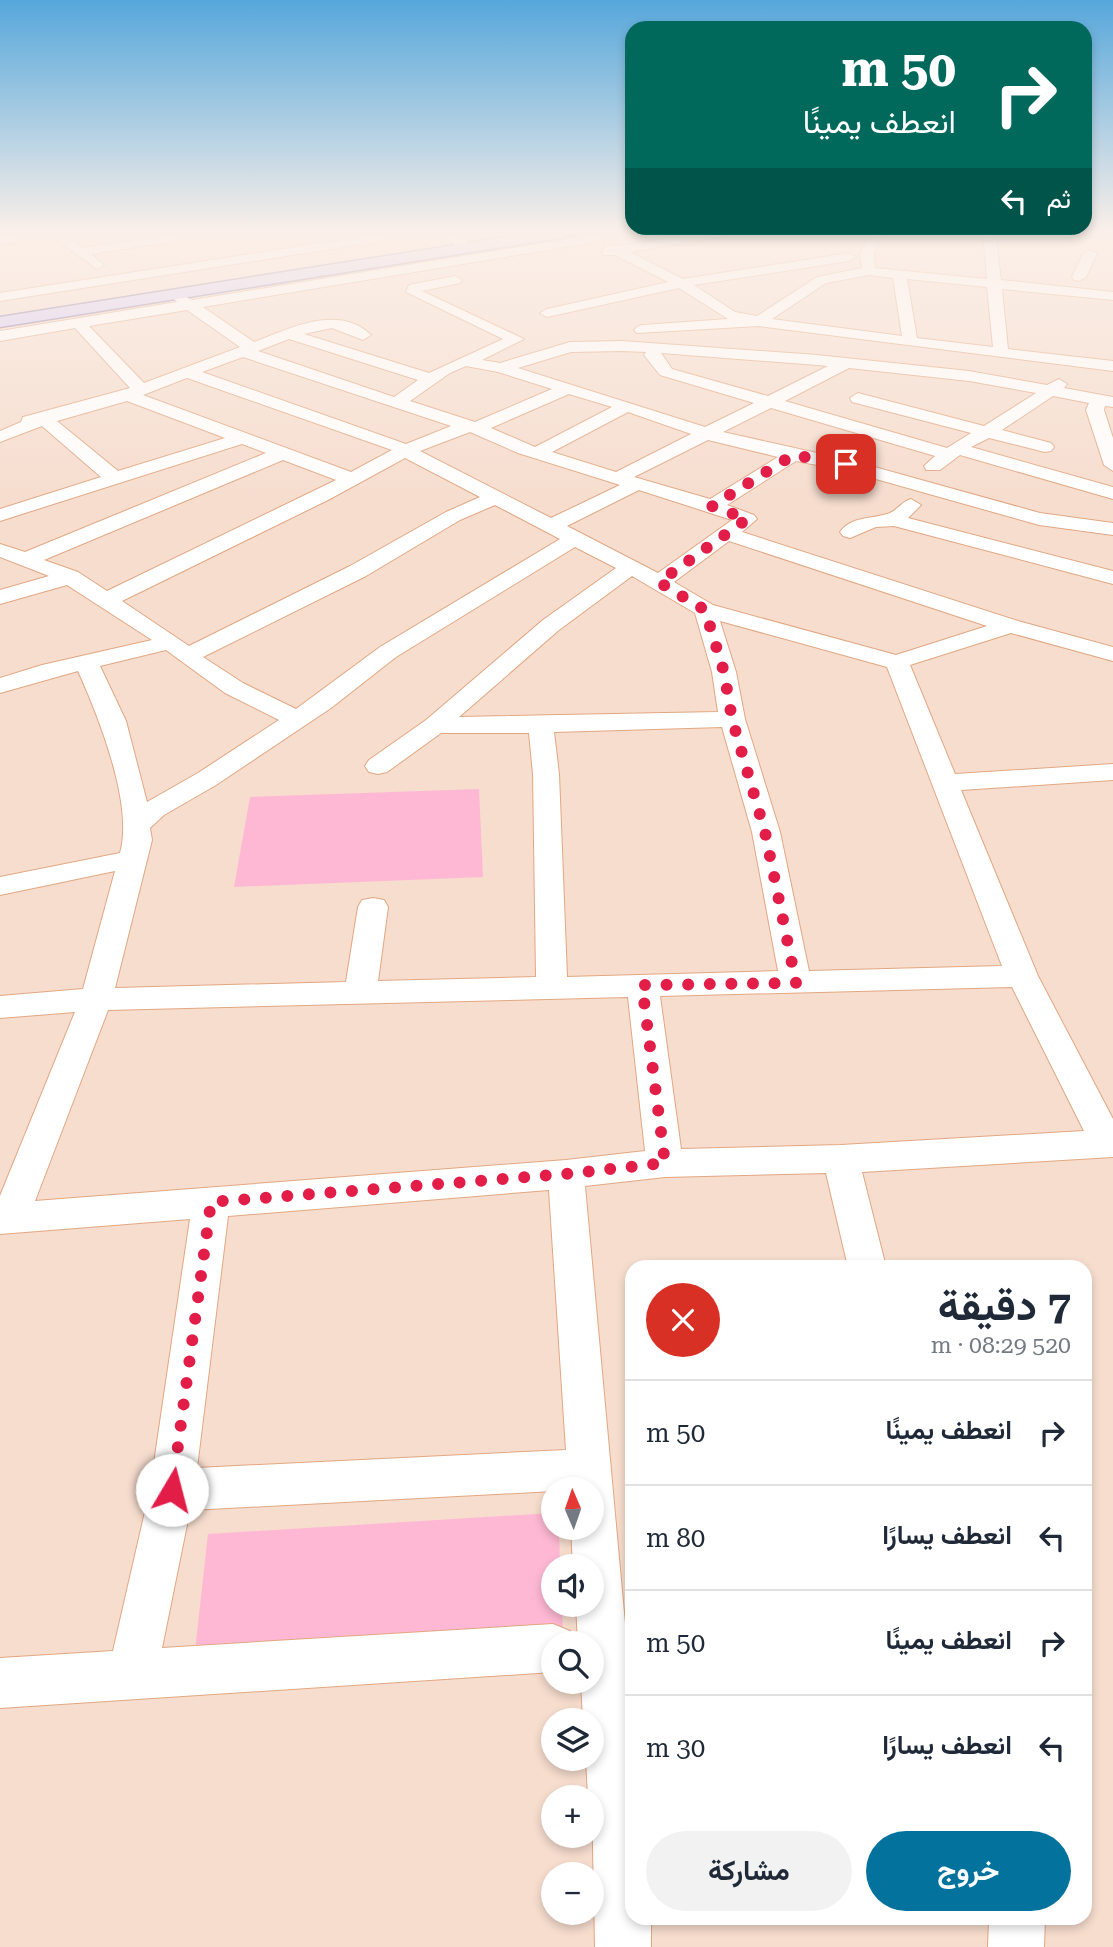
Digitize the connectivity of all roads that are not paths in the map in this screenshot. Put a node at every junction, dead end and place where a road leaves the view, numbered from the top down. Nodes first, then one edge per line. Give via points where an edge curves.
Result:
1 (78, 323) joint
2 (213, 323) edge
3 (287, 323) edge
4 (481, 323) edge
5 (739, 323) edge
6 (775, 323) edge
7 (906, 323) edge
8 (998, 323) edge
9 (295, 332) junction
10 (363, 335) dead end
11 (0, 336) edge
12 (909, 340) junction
13 (622, 346) junction
14 (656, 349) junction
15 (247, 350) junction
16 (1001, 352) junction
17 (1045, 357) junction
18 (463, 361) junction
19 (845, 364) junction
20 (1113, 366) edge
21 (501, 368) junction
22 (188, 373) junction
23 (431, 379) junction
24 (566, 389) junction
25 (1050, 390) junction
26 (134, 393) junction
27 (858, 398) dead end
28 (1106, 401) edge
29 (272, 403) junction
30 (396, 403) junction
31 (768, 403) junction
32 (627, 406) junction
33 (44, 419) junction
34 (0, 423) edge
35 (211, 425) junction
36 (471, 427) junction
37 (987, 431) junction
38 (707, 434) junction
39 (0, 437) edge
40 (242, 438) junction
41 (1045, 447) dead end
42 (404, 451) junction
43 (538, 452) junction
44 (953, 452) junction
45 (283, 453) junction
46 (793, 455) junction
47 (1113, 465) edge
48 (114, 478) junction
49 (351, 479) junction
50 (628, 481) junction
51 (909, 483) junction
52 (930, 488) junction
53 (1113, 493) edge
54 (494, 498) junction
55 (712, 506) junction
56 (0, 515) edge
57 (894, 520) junction
58 (549, 527) junction
59 (1113, 529) edge
60 (850, 532) dead end
61 (728, 534) junction
62 (575, 538) junction
63 (0, 550) edge
64 (25, 560) junction
65 (631, 568) junction
66 (70, 578) junction
67 (1113, 578) edge
68 (659, 582) junction
69 (0, 597) edge
70 (106, 600) junction
71 (705, 610) junction
72 (1010, 626) junction
73 (178, 649) junction
74 (1113, 654) edge
75 (86, 662) junction
76 (897, 662) junction
77 (0, 687) edge
78 (296, 719) junction
79 (732, 719) junction
80 (435, 725) junction
81 (541, 725) junction
82 (378, 766) dead end
83 (1113, 772) edge
84 (943, 783) junction
85 (136, 826) junction
86 (132, 859) junction
87 (0, 886) edge
88 (373, 907) dead end
89 (1022, 976) junction
90 (796, 983) junction
91 (642, 985) junction
92 (552, 988) junction
93 (360, 993) junction
94 (96, 999) junction
95 (0, 1007) edge
96 (1111, 1144) edge
97 (841, 1159) junction
98 (665, 1163) junction
99 (566, 1174) junction
100 (211, 1202) junction
101 (5, 1219) edge
102 (865, 1260) edge
103 (590, 1470) junction
104 (172, 1490) junction
105 (596, 1631) edge
106 (541, 1649) edge
107 (132, 1674) junction
108 (0, 1683) edge
109 (602, 1694) edge
110 (1017, 1925) edge
111 (623, 1947) edge
112 (1016, 1947) edge

1 - 11 street
1 - 26 street
2 - 15 street
3 - 9 street
4 - 18 street via 516,339
5 - 13 street via 634,332 619,339
6 - 12 street
7 - 12 street
8 - 16 street
9 - 10 street via 334,323
9 - 15 street
9 - 23 street
12 - 16 street
13 - 14 street
13 - 21 street via 570,347
14 - 19 street
14 - 31 street via 652,355 666,372
15 - 22 street
15 - 30 street
16 - 17 street
17 - 20 street
17 - 25 street via 1066,374
18 - 21 street
18 - 23 street
19 - 25 street via 969,376
19 - 31 street
21 - 24 street
22 - 26 street
22 - 29 street
23 - 30 street
24 - 32 street
24 - 36 street
25 - 28 street
25 - 37 street
26 - 33 street
26 - 35 street
27 - 37 street
28 - 47 street via 1095,410
29 - 35 street
29 - 42 street
30 - 36 street
31 - 38 street
31 - 44 street
32 - 38 street
32 - 43 street
33 - 34 street
33 - 39 street
33 - 48 street
35 - 40 street
36 - 42 street
36 - 43 street
37 - 41 street
37 - 44 street
38 - 46 street
38 - 50 street
40 - 45 street
40 - 48 street
42 - 49 street
42 - 54 street
43 - 50 street
44 - 51 street
44 - 53 street
45 - 49 street
45 - 64 street
46 - 51 street via 846,464
46 - 55 street
48 - 56 street
49 - 70 street
50 - 55 street
50 - 58 street
51 - 52 street
52 - 57 street
52 - 59 street via 1040,519
54 - 58 street
54 - 73 street via 453,516 358,571
55 - 61 street via 747,519
57 - 60 street via 872,521
57 - 67 street
58 - 62 street
61 - 68 street
61 - 72 street
62 - 65 street
62 - 78 street via 388,652
63 - 64 street
64 - 66 street
65 - 68 street
65 - 80 street via 551,625
66 - 69 street
66 - 70 street
68 - 71 street
70 - 73 street
71 - 76 street
71 - 79 street via 724,672
72 - 74 street
72 - 76 street
73 - 75 street
73 - 78 street via 234,688
75 - 77 street
75 - 85 street via 113,721
76 - 84 street
78 - 85 street via 207,779 154,808
79 - 81 street
79 - 90 street via 765,832
80 - 81 street
80 - 82 street
81 - 92 street
83 - 84 street
84 - 89 street
85 - 86 street via 138,840
86 - 87 street
86 - 94 street
88 - 93 street
89 - 90 street
89 - 96 street
90 - 91 street
91 - 92 street
91 - 98 street
92 - 93 street
93 - 94 street
94 - 95 street
94 - 101 street
96 - 97 street
97 - 98 street
97 - 102 street
98 - 99 street
99 - 100 street
99 - 103 street
100 - 101 street
100 - 104 street
103 - 104 street
103 - 105 street
104 - 107 street
106 - 107 street
107 - 108 street
109 - 111 street
110 - 112 street

